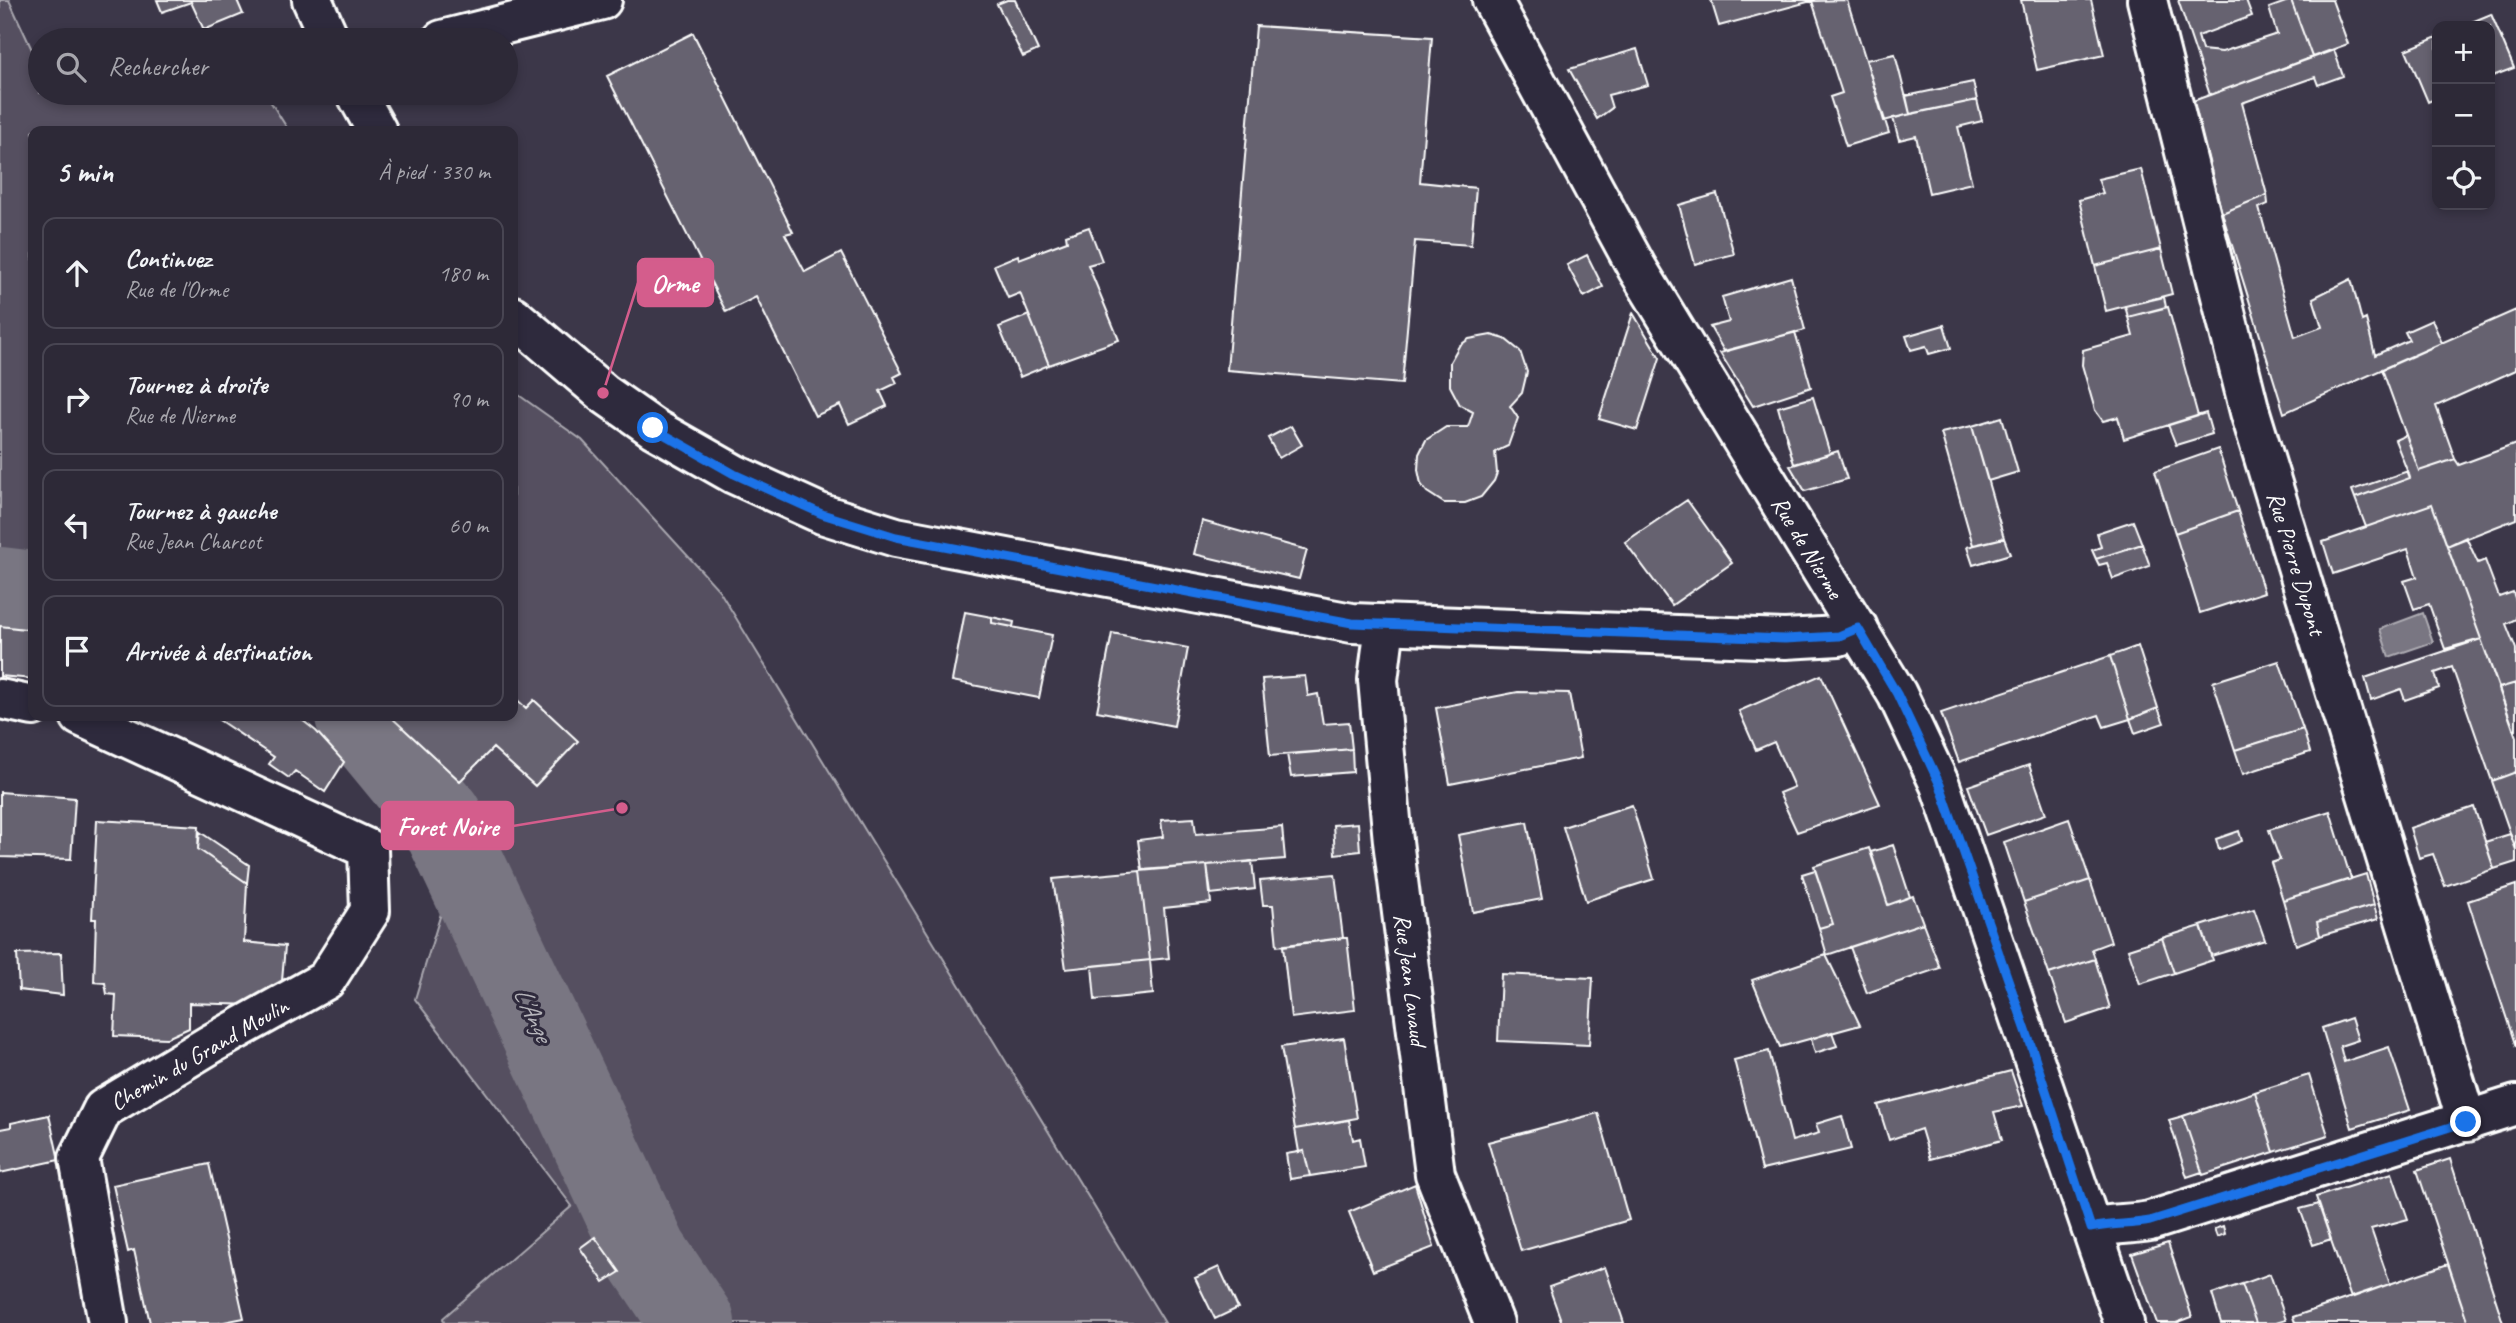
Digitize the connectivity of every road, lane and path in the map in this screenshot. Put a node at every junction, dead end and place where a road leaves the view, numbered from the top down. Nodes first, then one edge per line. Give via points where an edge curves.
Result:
1 (312, 0) edge
2 (602, 0) edge
3 (1492, 0) edge
4 (2147, 0) edge
5 (325, 28) edge
6 (490, 28) edge
7 (363, 105) edge
8 (374, 126) edge
9 (518, 320) edge
10 (1385, 625) junction
11 (1858, 628) junction
12 (0, 699) edge
13 (28, 705) edge
14 (90, 721) edge
15 (2516, 1105) edge
16 (2466, 1122) junction
17 (2091, 1228) junction
18 (108, 1323) edge
19 (1494, 1323) edge
20 (2124, 1323) edge

1 - 5 street
2 - 6 street
3 - 11 street, Rue de Nierme via 1637,268
4 - 16 street, Rue Pierre Dupont via 2250,412
7 - 8 street
9 - 10 street via 603,393 653,428 734,474 822,514 896,537 1352,623
10 - 11 street via 1785,639 1839,636
10 - 19 street, Rue Jean Lavaud via 1378,680 1434,1174
11 - 17 street, Rue de Nierme via 1897,694 1940,785
12 - 13 street
14 - 18 street, Chemin du Grand Moulin via 368,849 370,911 327,980 103,1109 79,1158
15 - 16 street
16 - 17 street via 2150,1221
17 - 20 street, Rue de Nierme

